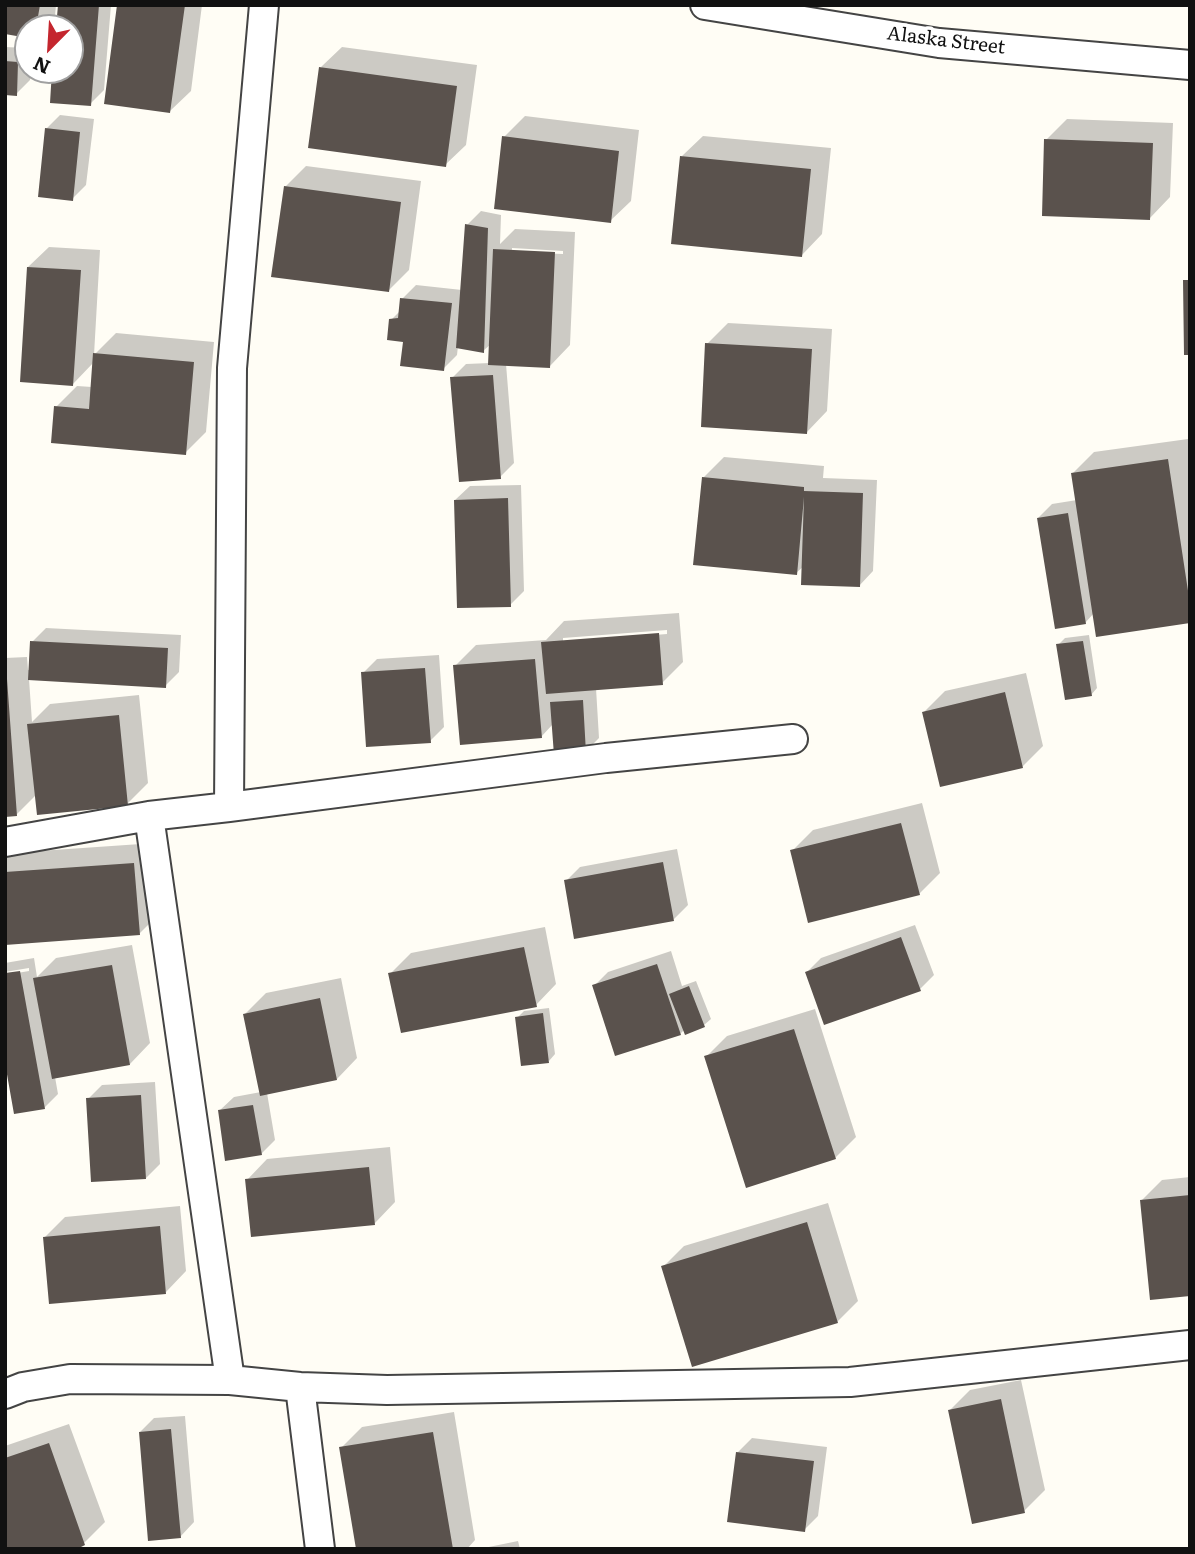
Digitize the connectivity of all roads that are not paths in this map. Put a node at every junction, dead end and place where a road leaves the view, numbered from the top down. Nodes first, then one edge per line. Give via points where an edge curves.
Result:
1 (264, 5) edge
2 (705, 5) edge
3 (1190, 65) edge
4 (793, 739) dead end
5 (229, 807) junction
6 (149, 816) junction
7 (5, 842) edge
8 (1190, 1345) edge
9 (230, 1380) junction
10 (300, 1387) junction
11 (5, 1394) edge
12 (320, 1549) edge

1 - 5 street via 232,368
2 - 3 street, Alaska Street via 939,43
4 - 5 street via 606,758
5 - 6 street
6 - 7 street
6 - 9 street
8 - 10 street via 850,1382 387,1390
9 - 10 street
9 - 11 street via 69,1379
10 - 12 street

